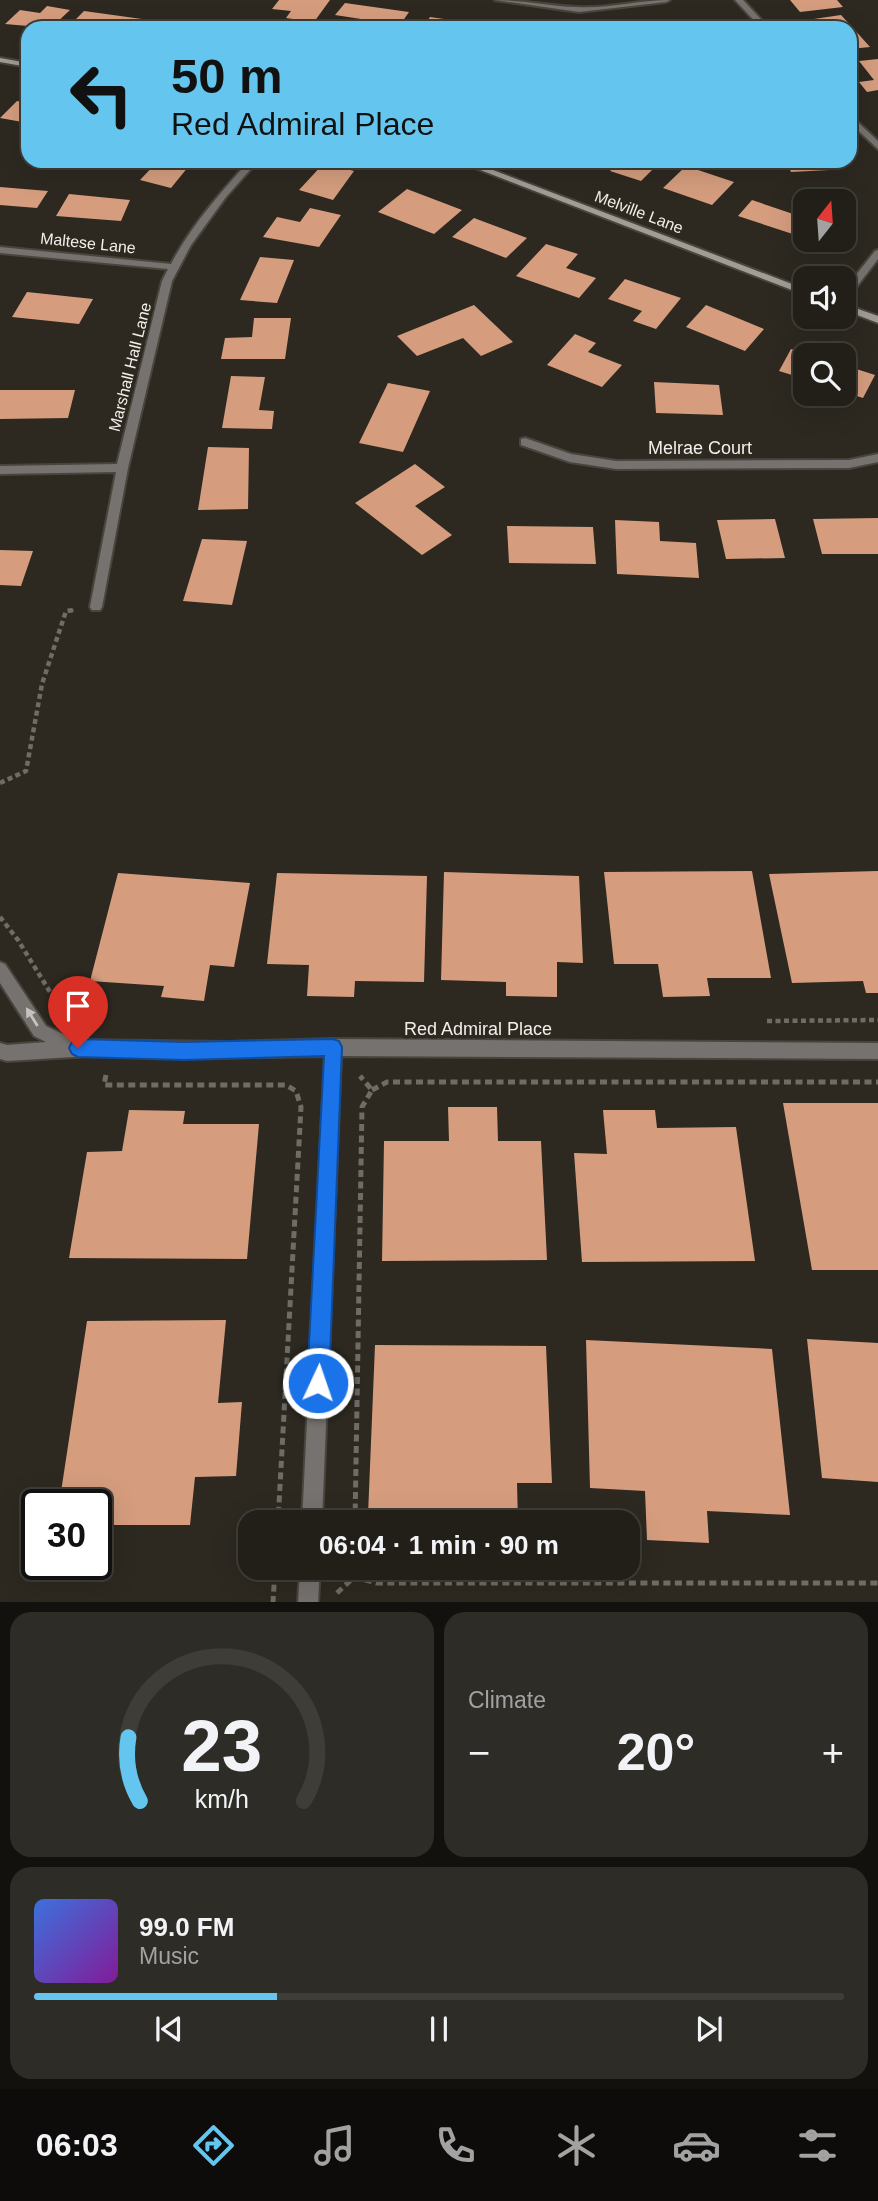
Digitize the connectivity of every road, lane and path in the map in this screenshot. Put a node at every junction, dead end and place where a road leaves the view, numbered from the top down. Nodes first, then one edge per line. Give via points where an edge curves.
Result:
1 (499, 0) edge
2 (666, 0) edge
3 (738, 0) edge
4 (758, 21) edge
5 (0, 60) edge
6 (21, 64) edge
7 (857, 124) edge
8 (878, 146) edge
9 (248, 168) edge
10 (479, 168) edge
11 (0, 250) edge
12 (878, 253) edge
13 (173, 267) junction
14 (856, 281) edge
15 (793, 287) edge
16 (856, 312) edge
17 (878, 320) edge
18 (525, 442) dead end
19 (878, 458) edge
20 (122, 468) junction
21 (0, 470) edge
22 (96, 607) joint
23 (0, 783) edge
24 (0, 917) edge
25 (0, 969) edge
26 (86, 1022) dead end
27 (333, 1047) junction
28 (78, 1048) junction
29 (110, 1049) junction
30 (0, 1051) edge
31 (878, 1051) edge
32 (878, 1082) edge
33 (372, 1090) junction
34 (279, 1510) edge
35 (313, 1510) edge
36 (355, 1510) edge
37 (274, 1580) edge
38 (309, 1580) edge
39 (351, 1580) edge
40 (366, 1580) edge
41 (878, 1583) edge
42 (273, 1602) edge
43 (308, 1602) edge
44 (329, 1602) edge

1 - 2 street via 579,9
3 - 4 street
5 - 6 street
7 - 8 street
9 - 13 street, Marshall Hall Lane
10 - 15 street, Melville Lane
11 - 13 street, Maltese Lane
12 - 14 street
13 - 20 street, Marshall Hall Lane
16 - 17 street
18 - 19 street, Melrae Court via 570,458 616,465 849,464
20 - 21 street
20 - 22 street, Marshall Hall Lane
22 - 23 path via 66,611 43,684 26,771
24 - 26 path via 50,992
28 -> 25 street, Red Admiral Place via 40,1031
27 - 29 street, Red Admiral Place
27 - 31 street, Red Admiral Place
27 - 33 path
27 - 35 street
28 - 29 street, Red Admiral Place
28 - 30 street, Red Admiral Place
29 - 34 path via 104,1085 286,1085 296,1091 301,1107
32 - 33 path via 387,1082
33 - 36 path via 362,1107
37 - 42 path
38 - 43 street
39 - 44 path
40 - 41 path

